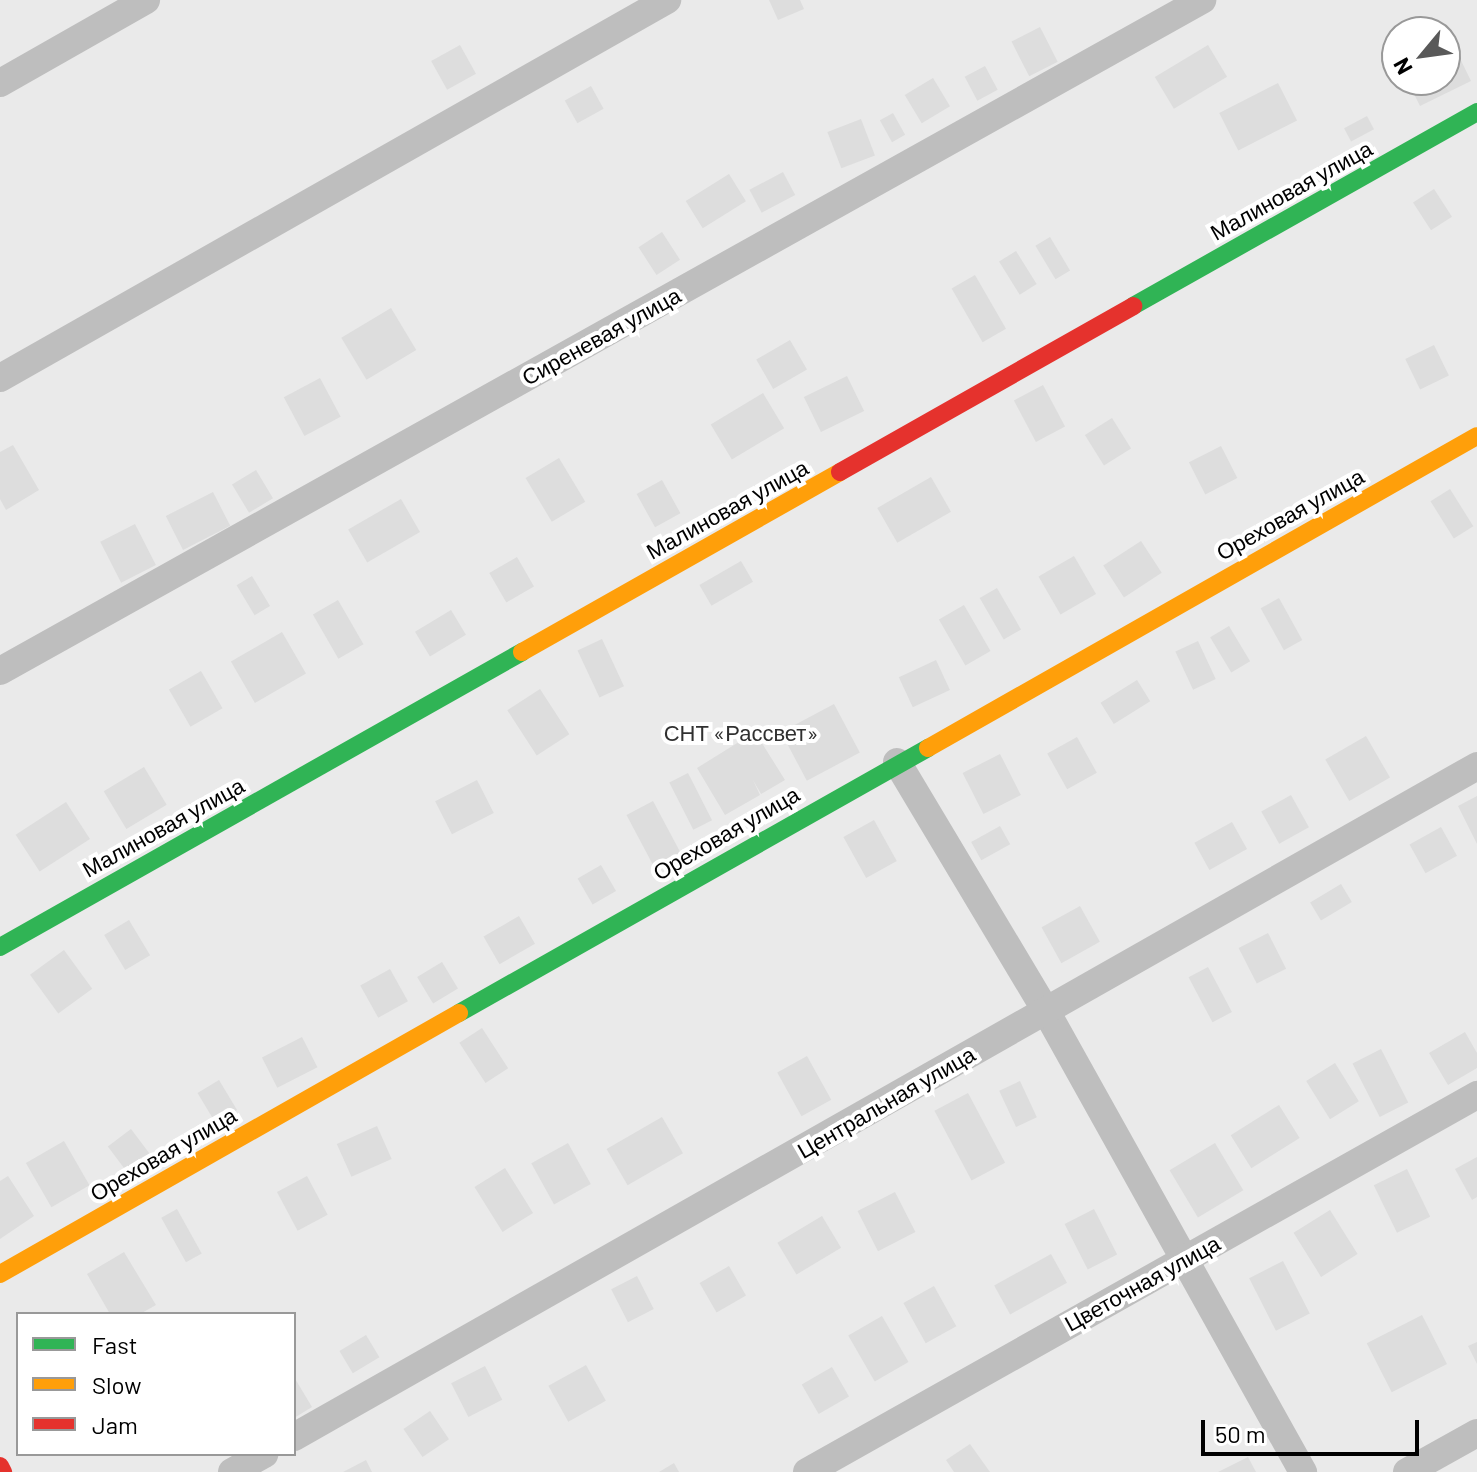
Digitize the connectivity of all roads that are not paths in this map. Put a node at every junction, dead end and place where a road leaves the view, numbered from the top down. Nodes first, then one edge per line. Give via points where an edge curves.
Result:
1 (146, 0) edge
2 (667, 0) edge
3 (1202, 0) edge
4 (0, 83) edge
5 (1477, 112) edge
6 (0, 378) edge
7 (1477, 436) edge
8 (0, 671) edge
9 (897, 762) junction
10 (1477, 766) edge
11 (0, 947) edge
12 (1046, 1011) junction
13 (1477, 1095) edge
14 (1184, 1258) junction
15 (0, 1274) edge
16 (1477, 1433) edge
17 (296, 1436) edge
18 (260, 1456) edge
19 (0, 1466) edge
20 (3, 1472) edge
21 (232, 1472) edge
22 (807, 1472) edge
23 (1303, 1472) edge
24 (1407, 1472) edge

1 - 4 street
2 - 6 street
3 - 8 street, Сиреневая улица
5 - 11 street, Малиновая улица
7 - 9 street, Ореховая улица
9 - 12 street
9 - 15 street, Ореховая улица
10 - 12 street, Центральная улица
12 - 14 street
12 - 17 street, Центральная улица
13 - 14 street, Цветочная улица
14 - 22 street, Цветочная улица
14 - 23 street
16 - 24 street
18 - 21 street
19 - 20 street

